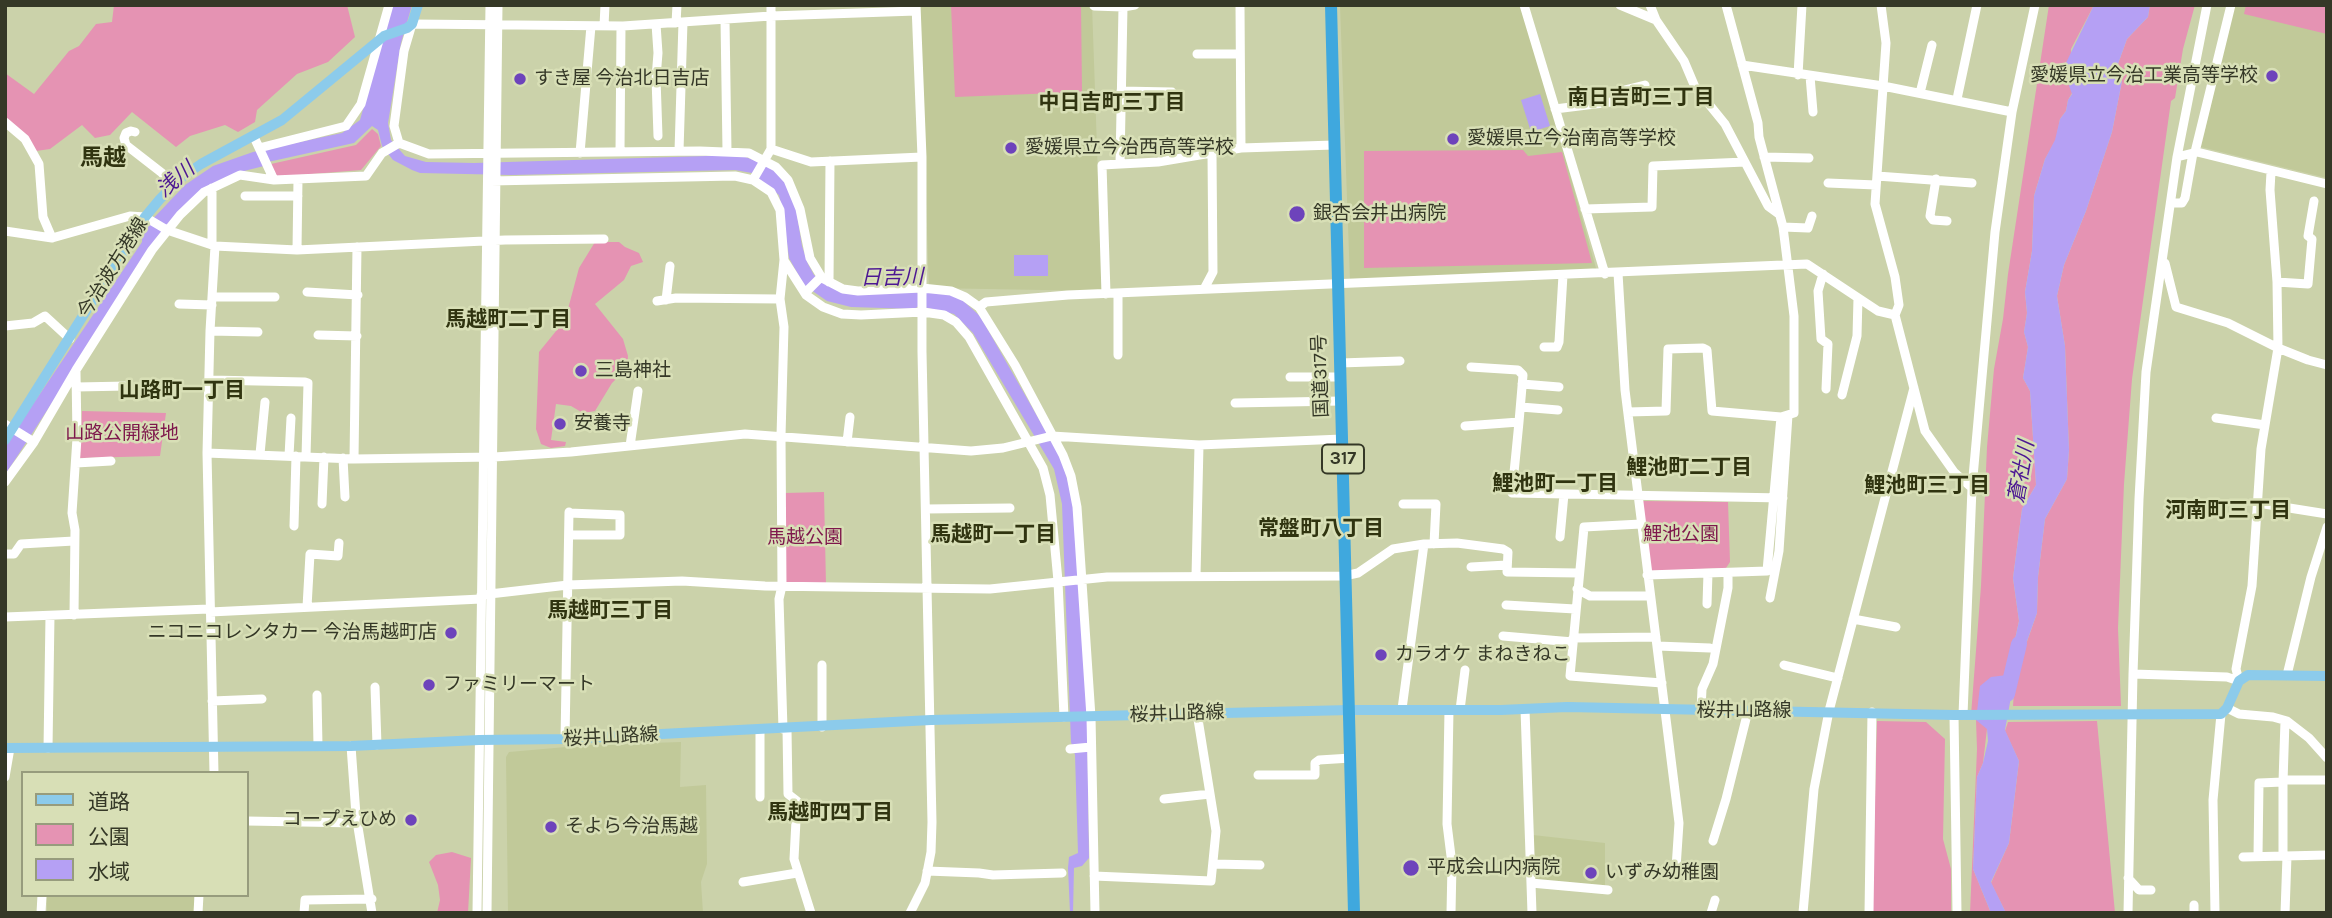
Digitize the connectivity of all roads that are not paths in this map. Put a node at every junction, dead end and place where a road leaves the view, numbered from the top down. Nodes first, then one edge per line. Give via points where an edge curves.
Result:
1 (389, 5) edge
2 (418, 5) edge
3 (490, 5) edge
4 (498, 5) edge
5 (605, 5) edge
6 (677, 5) edge
7 (771, 5) edge
8 (1135, 5) edge
9 (1240, 5) edge
10 (1331, 5) edge
11 (1524, 5) edge
12 (1650, 5) edge
13 (1726, 5) edge
14 (1802, 5) edge
15 (1881, 5) edge
16 (1977, 5) edge
17 (2035, 5) edge
18 (2207, 5) edge
19 (1094, 6) edge
20 (1624, 6) edge
21 (1123, 7) edge
22 (2228, 7) edge
23 (916, 8) edge
24 (771, 16) junction
25 (725, 20) junction
26 (1656, 20) junction
27 (679, 23) junction
28 (494, 24) junction
29 (656, 24) junction
30 (409, 26) junction
31 (591, 26) junction
32 (604, 26) junction
33 (621, 26) junction
34 (381, 38) junction
35 (1932, 45) dead end
36 (1197, 54) dead end
37 (1240, 54) junction
38 (1742, 65) junction
39 (1798, 75) junction
40 (1810, 76) junction
41 (1645, 85) dead end
42 (1883, 86) junction
43 (1121, 91) junction
44 (1172, 92) dead end
45 (1920, 93) junction
46 (1957, 99) junction
47 (1555, 109) junction
48 (1813, 112) dead end
49 (2012, 112) junction
50 (5, 122) edge
51 (135, 132) dead end
52 (658, 136) dead end
53 (257, 143) junction
54 (398, 143) junction
55 (1334, 145) junction
56 (1241, 148) junction
57 (771, 149) junction
58 (679, 151) junction
59 (727, 151) junction
60 (620, 152) junction
61 (2194, 152) junction
62 (580, 153) junction
63 (1212, 154) junction
64 (492, 155) junction
65 (922, 157) junction
66 (1764, 157) junction
67 (2177, 157) junction
68 (1809, 158) dead end
69 (763, 160) junction
70 (830, 161) junction
71 (1745, 162) junction
72 (1120, 163) junction
73 (2271, 172) junction
74 (298, 179) junction
75 (1936, 179) junction
76 (274, 180) junction
77 (492, 180) junction
78 (753, 180) junction
79 (1877, 181) junction
80 (1828, 183) dead end
81 (1972, 183) dead end
82 (2327, 184) edge
83 (173, 186) junction
84 (212, 188) junction
85 (245, 196) dead end
86 (298, 196) junction
87 (2314, 201) dead end
88 (2171, 203) junction
89 (1585, 209) junction
90 (1779, 214) junction
91 (1812, 216) dead end
92 (149, 219) junction
93 (1947, 221) dead end
94 (1783, 227) junction
95 (167, 230) junction
96 (5, 232) edge
97 (52, 237) junction
98 (604, 239) dead end
99 (491, 241) junction
100 (214, 246) junction
101 (357, 247) junction
102 (298, 250) junction
103 (2164, 258) junction
104 (784, 260) junction
105 (1787, 265) junction
106 (670, 266) dead end
107 (1618, 273) junction
108 (1605, 274) junction
109 (1823, 274) junction
110 (1563, 275) junction
111 (824, 279) junction
112 (1337, 282) junction
113 (2277, 282) junction
114 (922, 288) junction
115 (1204, 289) junction
116 (307, 292) dead end
117 (805, 293) junction
118 (1118, 293) junction
119 (1105, 294) junction
120 (358, 295) junction
121 (275, 297) dead end
122 (1858, 298) junction
123 (780, 299) junction
124 (212, 301) junction
125 (179, 304) dead end
126 (979, 307) junction
127 (923, 312) junction
128 (1895, 315) junction
129 (5, 326) edge
130 (210, 331) junction
131 (258, 332) dead end
132 (318, 335) dead end
133 (357, 336) junction
134 (70, 339) junction
135 (1545, 347) dead end
136 (2278, 348) junction
137 (1118, 355) dead end
138 (1400, 361) dead end
139 (1340, 363) junction
140 (2327, 365) edge
141 (1471, 367) dead end
142 (76, 370) junction
143 (1290, 377) dead end
144 (1340, 377) junction
145 (210, 380) junction
146 (1522, 384) junction
147 (128, 386) dead end
148 (76, 387) junction
149 (1559, 387) dead end
150 (1914, 388) junction
151 (1826, 390) dead end
152 (638, 391) dead end
153 (1842, 395) dead end
154 (1341, 401) junction
155 (265, 402) dead end
156 (1235, 403) dead end
157 (1521, 407) junction
158 (1558, 410) dead end
159 (1628, 412) junction
160 (1785, 416) junction
161 (850, 417) dead end
162 (291, 418) dead end
163 (2216, 418) dead end
164 (1520, 422) junction
165 (2265, 425) junction
166 (1465, 426) dead end
167 (11, 428) edge
168 (781, 436) junction
169 (1052, 436) junction
170 (1342, 439) junction
171 (5, 440) edge
172 (33, 441) junction
173 (847, 442) junction
174 (1028, 443) junction
175 (1199, 445) junction
176 (631, 446) junction
177 (925, 449) junction
178 (207, 453) junction
179 (260, 454) junction
180 (292, 456) junction
181 (306, 457) junction
182 (324, 457) junction
183 (482, 457) junction
184 (494, 457) junction
185 (344, 458) junction
186 (354, 459) junction
187 (111, 461) dead end
188 (76, 463) junction
189 (5, 482) edge
190 (1972, 488) junction
191 (1564, 495) junction
192 (1637, 495) junction
193 (345, 497) dead end
194 (1778, 498) junction
195 (2258, 503) junction
196 (322, 504) dead end
197 (1403, 504) dead end
198 (1010, 508) dead end
199 (926, 509) junction
200 (2327, 514) edge
201 (1641, 524) junction
202 (294, 526) dead end
203 (2327, 527) edge
204 (569, 535) junction
205 (1560, 537) dead end
206 (74, 541) junction
207 (339, 543) dead end
208 (1424, 544) junction
209 (1434, 544) junction
210 (5, 554) edge
211 (1507, 565) junction
212 (1471, 567) dead end
213 (1578, 573) junction
214 (1708, 573) junction
215 (1728, 573) junction
216 (1647, 575) junction
217 (1196, 576) junction
218 (1344, 576) junction
219 (1081, 579) junction
220 (1058, 582) junction
221 (568, 585) junction
222 (782, 586) junction
223 (929, 589) junction
224 (1577, 589) junction
225 (492, 595) junction
226 (1650, 596) junction
227 (481, 597) junction
228 (1770, 597) dead end
229 (1707, 604) dead end
230 (1506, 605) dead end
231 (307, 607) junction
232 (1576, 609) junction
233 (210, 610) junction
234 (74, 614) junction
235 (50, 615) junction
236 (5, 617) edge
237 (1853, 619) junction
238 (1896, 627) dead end
239 (1503, 636) dead end
240 (1573, 640) junction
241 (1656, 642) junction
242 (1710, 648) dead end
243 (822, 665) dead end
244 (1784, 665) dead end
245 (1465, 670) dead end
246 (2133, 674) junction
247 (2287, 675) junction
248 (2327, 676) edge
249 (1838, 678) junction
250 (2239, 681) junction
251 (1662, 683) junction
252 (375, 687) dead end
253 (317, 695) dead end
254 (262, 699) dead end
255 (212, 701) junction
256 (1402, 709) junction
257 (1525, 709) junction
258 (1350, 710) junction
259 (1455, 710) junction
260 (1666, 710) junction
261 (1701, 710) junction
262 (1748, 710) junction
263 (1829, 711) junction
264 (2224, 711) junction
265 (1872, 712) junction
266 (1197, 713) junction
267 (1963, 715) junction
268 (2127, 715) junction
269 (1090, 717) junction
270 (1064, 718) junction
271 (931, 720) junction
272 (2285, 721) junction
273 (822, 727) junction
274 (785, 729) junction
275 (760, 730) junction
276 (565, 739) junction
277 (484, 740) junction
278 (377, 745) junction
279 (318, 746) junction
280 (351, 746) junction
281 (1091, 747) junction
282 (7, 748) edge
283 (48, 748) junction
284 (214, 748) junction
285 (1070, 748) dead end
286 (1351, 758) junction
287 (2327, 758) edge
288 (214, 771) edge
289 (1258, 775) dead end
290 (5, 777) edge
291 (2327, 780) edge
292 (2284, 781) junction
293 (1210, 794) junction
294 (760, 796) dead end
295 (1164, 799) dead end
296 (248, 821) edge
297 (357, 823) junction
298 (1713, 841) dead end
299 (2327, 855) edge
300 (2258, 856) junction
301 (2285, 856) junction
302 (2243, 857) dead end
303 (1213, 864) junction
304 (1260, 865) dead end
305 (1676, 868) dead end
306 (927, 871) junction
307 (797, 873) junction
308 (1062, 873) dead end
309 (1094, 876) junction
310 (2129, 878) junction
311 (743, 882) dead end
312 (1531, 883) junction
313 (1608, 890) dead end
314 (2151, 890) dead end
315 (372, 899) junction
316 (1714, 900) dead end
317 (304, 913) edge
318 (372, 913) edge
319 (477, 913) edge
320 (487, 913) edge
321 (811, 913) edge
322 (910, 913) edge
323 (1095, 913) edge
324 (1354, 913) edge
325 (1451, 913) edge
326 (1532, 913) edge
327 (1711, 913) edge
328 (1803, 913) edge
329 (1869, 913) edge
330 (1956, 913) edge
331 (2129, 913) edge
332 (2215, 913) edge
333 (2285, 913) edge

1 - 34 street
2 - 30 main road
3 - 28 street
4 - 28 street
5 - 32 street
6 - 27 street
7 - 24 street
8 - 21 street
9 - 37 street
10 - 55 highway, 国道317号 / 317
11 - 47 street
12 - 26 street
13 - 38 street
14 - 39 street
15 - 42 street via 1886,43
16 - 46 street
17 - 49 street
18 - 67 street
19 - 21 street
20 - 26 street
21 - 43 street
22 - 61 street
23 - 24 street
23 - 65 street
24 - 25 street
24 - 57 street
25 - 27 street
25 - 59 street
26 - 71 street
27 - 29 street
27 - 58 street
28 - 30 street
28 - 31 street
28 - 64 street
29 - 33 street
29 - 52 street
30 - 34 main road, 今治波方港線
30 - 54 street via 394,126
31 - 32 street
31 - 62 street
32 - 33 street
33 - 60 street
34 - 53 main road, 今治波方港線
34 - 53 street via 361,104 345,126
35 - 45 street
36 - 37 street
37 - 56 street
38 - 39 street
38 - 66 street
39 - 40 street
40 - 42 street
40 - 48 street
41 - 47 street via 1616,92 1619,101
42 - 45 street
42 - 79 street
43 - 44 street
43 - 72 street
45 - 46 street
46 - 49 street
47 - 89 street
49 - 190 street via 1995,232
50 - 97 street via 25,139 39,164 43,217
51 - 83 street via 126,134 127,145
53 - 76 street
53 - 83 main road, 今治波方港線 via 201,164
54 - 64 street via 424,153
54 - 74 street via 382,153 366,176
55 - 56 street
55 - 112 highway, 国道317号 / 317
56 - 63 street
57 - 69 street
57 - 70 street via 811,162
58 - 59 street
58 - 60 street
59 - 69 street
60 - 62 street
61 - 67 street
61 - 73 street
61 - 88 street via 2185,198 2182,203
62 - 64 street
63 - 72 street
63 - 115 street via 1213,272
64 - 77 street
65 - 70 street
65 - 114 street
66 - 68 street
66 - 90 street
67 - 88 street
69 - 78 street
69 - 111 street via 788,180 810,258
70 - 111 street
71 - 89 street via 1653,166 1652,207
71 - 90 street via 1768,206
72 - 119 street via 1102,164
73 - 82 street
73 - 113 street
74 - 76 street
74 - 86 street
75 - 79 street
75 - 81 street
75 - 93 street via 1930,216
76 - 84 street via 240,175
77 - 78 street via 735,176
77 - 99 street
78 - 104 street via 771,192 780,210
79 - 80 street
79 - 128 street via 1875,204 1899,304
83 - 92 main road, 今治波方港線
84 - 95 street
84 - 100 street
85 - 86 street
86 - 102 street
87 - 113 street via 2308,284
88 - 103 street
89 - 108 street
90 - 94 street
91 - 94 street via 1808,228
92 - 95 street
92 - 97 street via 118,218
92 - 134 main road, 今治波方港線
94 - 105 street
95 - 100 street
95 - 142 street
96 - 97 street
98 - 99 street
99 - 101 street
99 - 183 street
99 - 184 street
100 - 102 street
100 - 124 street
101 - 102 street
101 - 120 street
103 - 136 street via 2176,307 2228,323
103 - 246 street via 2146,372
104 - 117 street
104 - 123 street
105 - 107 street
105 - 109 street via 1807,264
105 - 160 street via 1794,316 1794,413
106 - 123 street via 661,300
107 - 108 street
107 - 159 street
108 - 110 street
109 - 122 street
109 - 151 street via 1818,291 1821,339 1828,345
110 - 112 street
110 - 135 street via 1559,342 1557,347
111 - 114 street via 858,291
111 - 117 street
112 - 115 street
112 - 139 highway, 国道317号 / 317
113 - 136 street
114 - 126 street via 951,291
114 - 127 street
115 - 118 street
116 - 120 street
117 - 127 street via 842,314
118 - 119 street
118 - 137 street
119 - 126 street via 986,302
120 - 133 street
121 - 124 street
122 - 128 street via 1878,312
122 - 153 street via 1857,337
123 - 168 street via 784,327
124 - 125 street
124 - 130 street
126 - 169 street
127 - 174 street via 944,315 969,337
127 - 177 street
128 - 150 street
129 - 134 street via 33,323 45,316
130 - 131 street
130 - 145 street
132 - 133 street
133 - 186 street
134 - 167 main road, 今治波方港線
136 - 140 street
136 - 165 street
138 - 139 street
139 - 144 highway, 国道317号 / 317
141 - 146 street via 1518,370
142 - 148 street
142 - 172 street
143 - 144 street
144 - 154 highway, 国道317号 / 317
145 - 178 street
145 - 181 street via 308,383
146 - 149 street
146 - 157 street
147 - 148 street
148 - 188 street
150 - 190 street via 1925,432 1954,472
150 - 237 street
152 - 176 street
154 - 156 street
154 - 170 highway, 国道317号 / 317
155 - 179 street
157 - 158 street
157 - 164 street
159 - 160 street via 1666,411 1668,349 1703,348 1707,350 1712,411
159 - 192 street
160 - 194 street
161 - 173 street
162 - 180 street
163 - 165 street
164 - 166 street
164 - 191 street via 1512,493
165 - 195 street
167 - 171 main road, 今治波方港線
167 - 172 street
168 - 173 street
168 - 176 street via 745,434
168 - 222 street
169 - 174 street
169 - 175 street
169 - 219 street via 1071,476
170 - 175 street
170 - 218 highway, 国道317号 / 317
172 - 189 street
173 - 177 street
174 - 177 street via 971,450
174 - 220 street via 1043,468 1050,495
175 - 217 street
176 - 184 street
177 - 199 street
178 - 179 street
178 - 233 street
179 - 180 street
180 - 181 street
180 - 202 street
181 - 182 street
182 - 185 street
182 - 196 street
183 - 184 street
183 - 186 street
183 - 227 street
184 - 225 street
185 - 186 street
185 - 193 street
187 - 188 street
188 - 206 street
190 - 267 street
191 - 192 street
191 - 205 street
192 - 194 street
192 - 201 street
194 - 215 street via 1767,571
194 - 228 street via 1779,551
195 - 200 street
195 - 250 street via 2252,586 2236,669
197 - 209 street via 1436,504
198 - 199 street
199 - 223 street
201 - 213 street via 1584,527
201 - 216 street
203 - 247 street
204 - 204 street via 569,512 620,515 620,535
204 - 221 street
206 - 210 street via 21,544 14,554
206 - 234 street
207 - 231 street via 338,556 310,554
208 - 209 street
208 - 218 street via 1393,549 1358,573
208 - 256 street
209 - 211 street via 1503,549 1508,552
211 - 212 street
211 - 213 street via 1507,572
213 - 224 street
214 - 215 street
214 - 216 street
214 - 229 street
215 - 261 street
216 - 226 street
217 - 218 street
217 - 219 street
218 - 258 highway, 国道317号 / 317
219 - 220 street
219 - 269 street
220 - 223 street
220 - 270 street
221 - 222 street via 682,581
221 - 225 street
221 - 276 street
222 - 223 street
222 - 274 street via 779,635
223 - 271 street
224 - 226 street via 1590,596
224 - 232 street
225 - 227 street
225 - 277 street
226 - 241 street
227 - 231 street
227 - 277 street
230 - 232 street
231 - 233 street
232 - 240 street
233 - 234 street
233 - 255 street
234 - 235 street
235 - 236 street
235 - 283 street
237 - 238 street
237 - 249 street
239 - 240 street
240 - 241 street
240 - 251 street via 1570,676
241 - 242 street
241 - 251 street
243 - 273 street
244 - 249 street
245 - 259 street
246 - 250 street
246 - 268 street
247 - 248 main road
247 - 250 main road via 2248,675
249 - 263 street
250 - 264 main road
251 - 260 street
252 - 278 street
253 - 279 street
254 - 255 street
255 - 284 street
256 - 258 main road, 桜井山路線
256 - 259 main road, 桜井山路線
257 - 259 main road, 桜井山路線
257 - 260 main road, 桜井山路線
257 - 312 street
258 - 266 main road, 桜井山路線
258 - 286 highway, 国道317号 / 317
259 - 325 street via 1447,824
260 - 261 main road, 桜井山路線
260 - 305 street via 1679,822
261 - 262 main road, 桜井山路線
262 - 263 main road, 桜井山路線
262 - 298 street
263 - 265 main road, 桜井山路線
263 - 328 street via 1814,789
264 - 268 main road, 桜井山路線
264 - 272 street
264 - 332 street via 2213,800
265 - 267 main road, 桜井山路線
265 - 329 street
266 - 269 main road, 桜井山路線
266 - 293 street
267 - 268 main road, 桜井山路線
267 - 330 street
268 - 310 street via 2132,779
269 - 270 main road, 桜井山路線
269 - 281 street
270 - 271 main road, 桜井山路線
271 - 273 main road, 桜井山路線
271 - 306 street via 932,822
272 - 287 street
272 - 292 street
273 - 274 main road, 桜井山路線
274 - 275 main road, 桜井山路線
274 - 307 street via 788,794 797,801
275 - 276 main road, 桜井山路線
275 - 294 street
276 - 277 main road, 桜井山路線
277 - 278 main road, 桜井山路線
277 - 319 street
277 - 320 street
278 - 280 main road, 桜井山路線
279 - 280 main road, 桜井山路線
279 - 284 main road, 桜井山路線
280 - 297 street
281 - 285 street
281 - 309 street
282 - 283 main road, 桜井山路線
282 - 290 street
283 - 284 main road, 桜井山路線
284 - 288 street
286 - 289 street via 1319,760 1315,775
286 - 324 highway, 国道317号 / 317
291 - 292 street
292 - 300 street via 2259,783
292 - 301 street
293 - 295 street
293 - 303 street via 1216,831
296 - 297 street
297 - 315 street
299 - 301 street
300 - 301 street
300 - 302 street
301 - 333 street
303 - 304 street
303 - 309 street via 1211,881
306 - 308 street
306 - 322 street
307 - 311 street
307 - 321 street
309 - 323 street
310 - 314 street via 2139,890
310 - 331 street
312 - 313 street
312 - 326 street
315 - 317 street via 305,900
315 - 318 street
316 - 327 street

